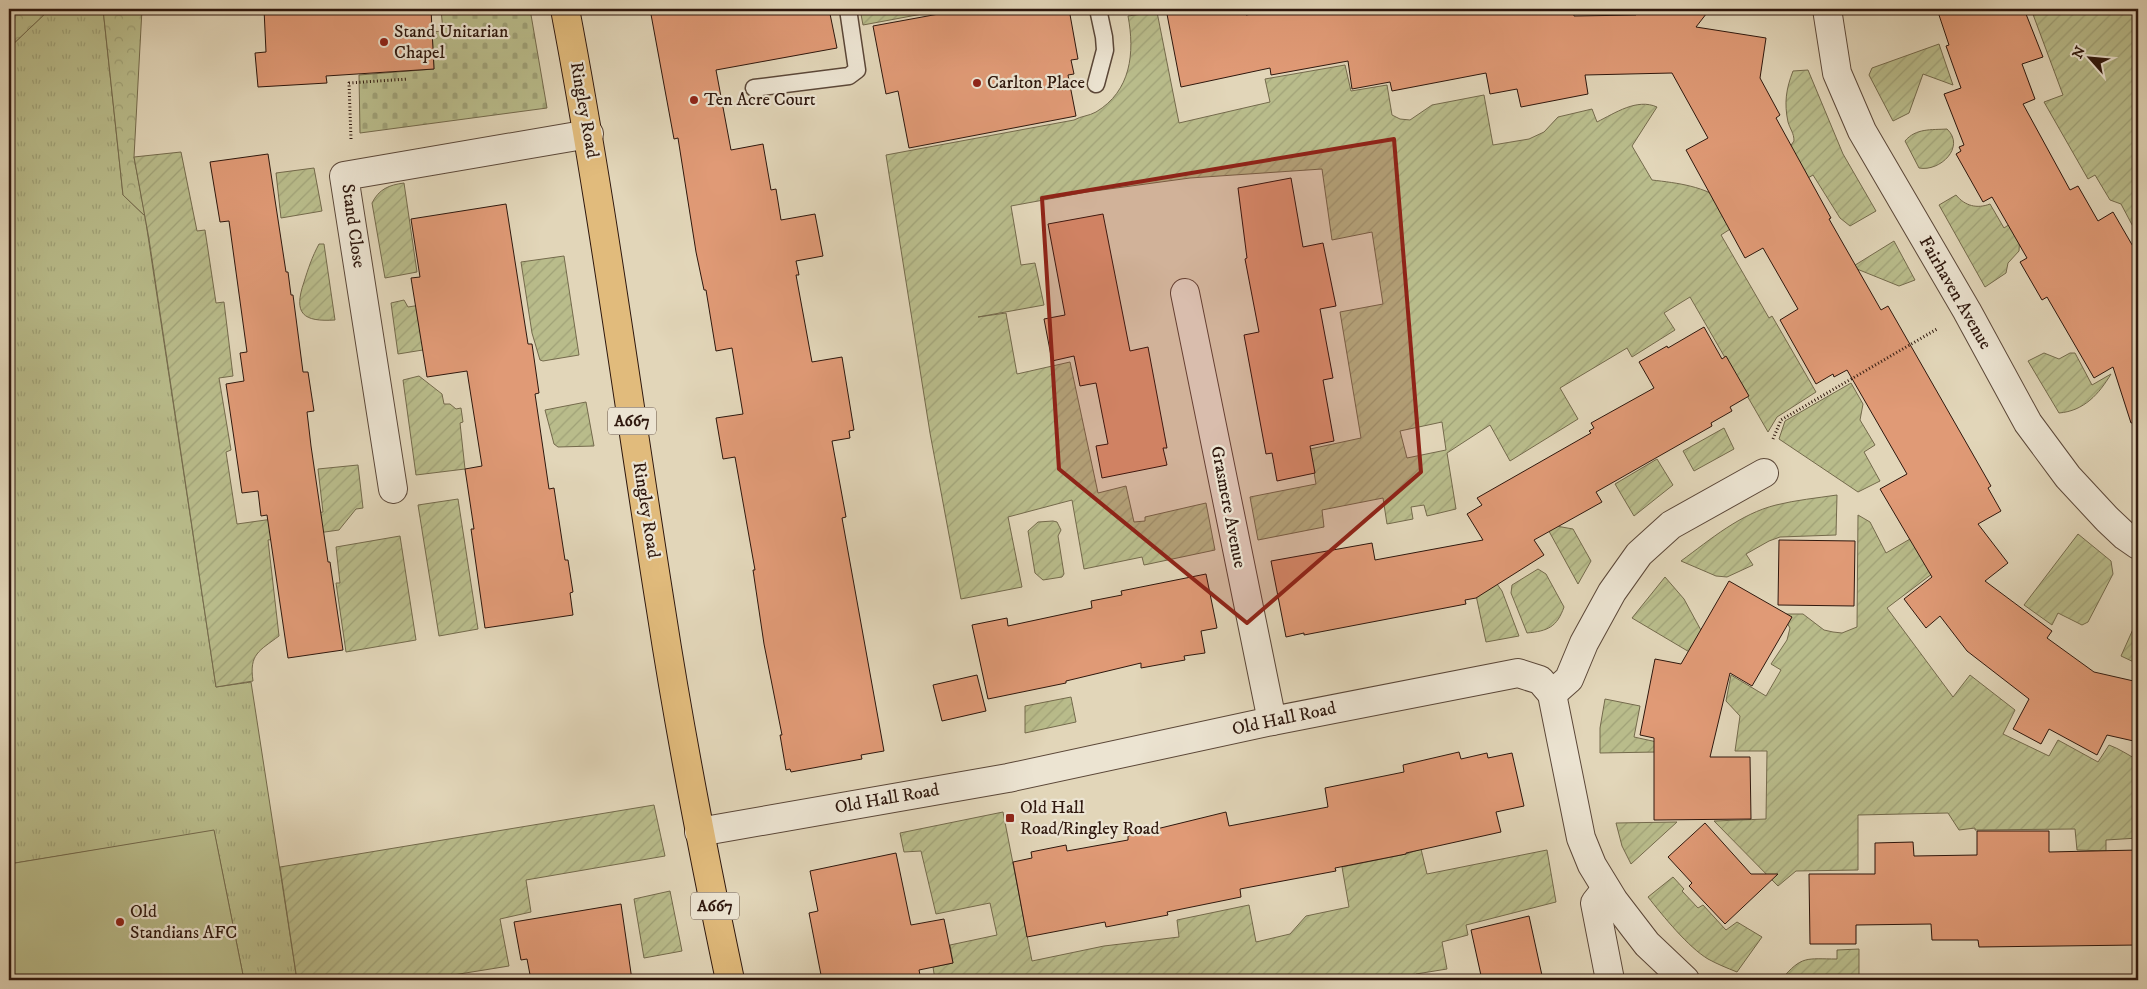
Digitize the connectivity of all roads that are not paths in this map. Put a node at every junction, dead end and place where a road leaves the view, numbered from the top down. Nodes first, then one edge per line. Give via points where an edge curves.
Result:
1 (565, 9) edge
2 (848, 9) edge
3 (1098, 9) edge
4 (1827, 9) edge
5 (1096, 84) dead end
6 (754, 88) dead end
7 (589, 134) junction
8 (1185, 293) dead end
9 (1764, 473) road end
10 (393, 489) dead end
11 (2138, 545) edge
12 (1552, 694) junction
13 (1272, 721) junction
14 (699, 832) junction
15 (1606, 890) junction
16 (730, 980) edge
17 (1610, 980) edge
18 (1685, 980) edge

1 - 7 main road, Ringley Road / A667
2 - 6 lane via 857,70 849,76
3 - 5 lane via 1105,50
4 - 11 street, Fairhaven Avenue via 1837,73 1862,130 2034,431 2068,477 2107,520
7 - 10 street, Stand Close via 344,176
7 - 14 main road, Ringley Road / A667 via 661,612
8 - 13 street, Grasmere Avenue
9 - 12 street via 1671,525 1639,554 1612,592 1568,680
12 - 13 street, Old Hall Road via 1540,680 1518,673
12 - 15 street via 1581,838
13 - 14 street, Old Hall Road via 1008,778
14 - 16 main road, Ringley Road / A667
15 - 17 street via 1594,903
15 - 18 street via 1647,944

